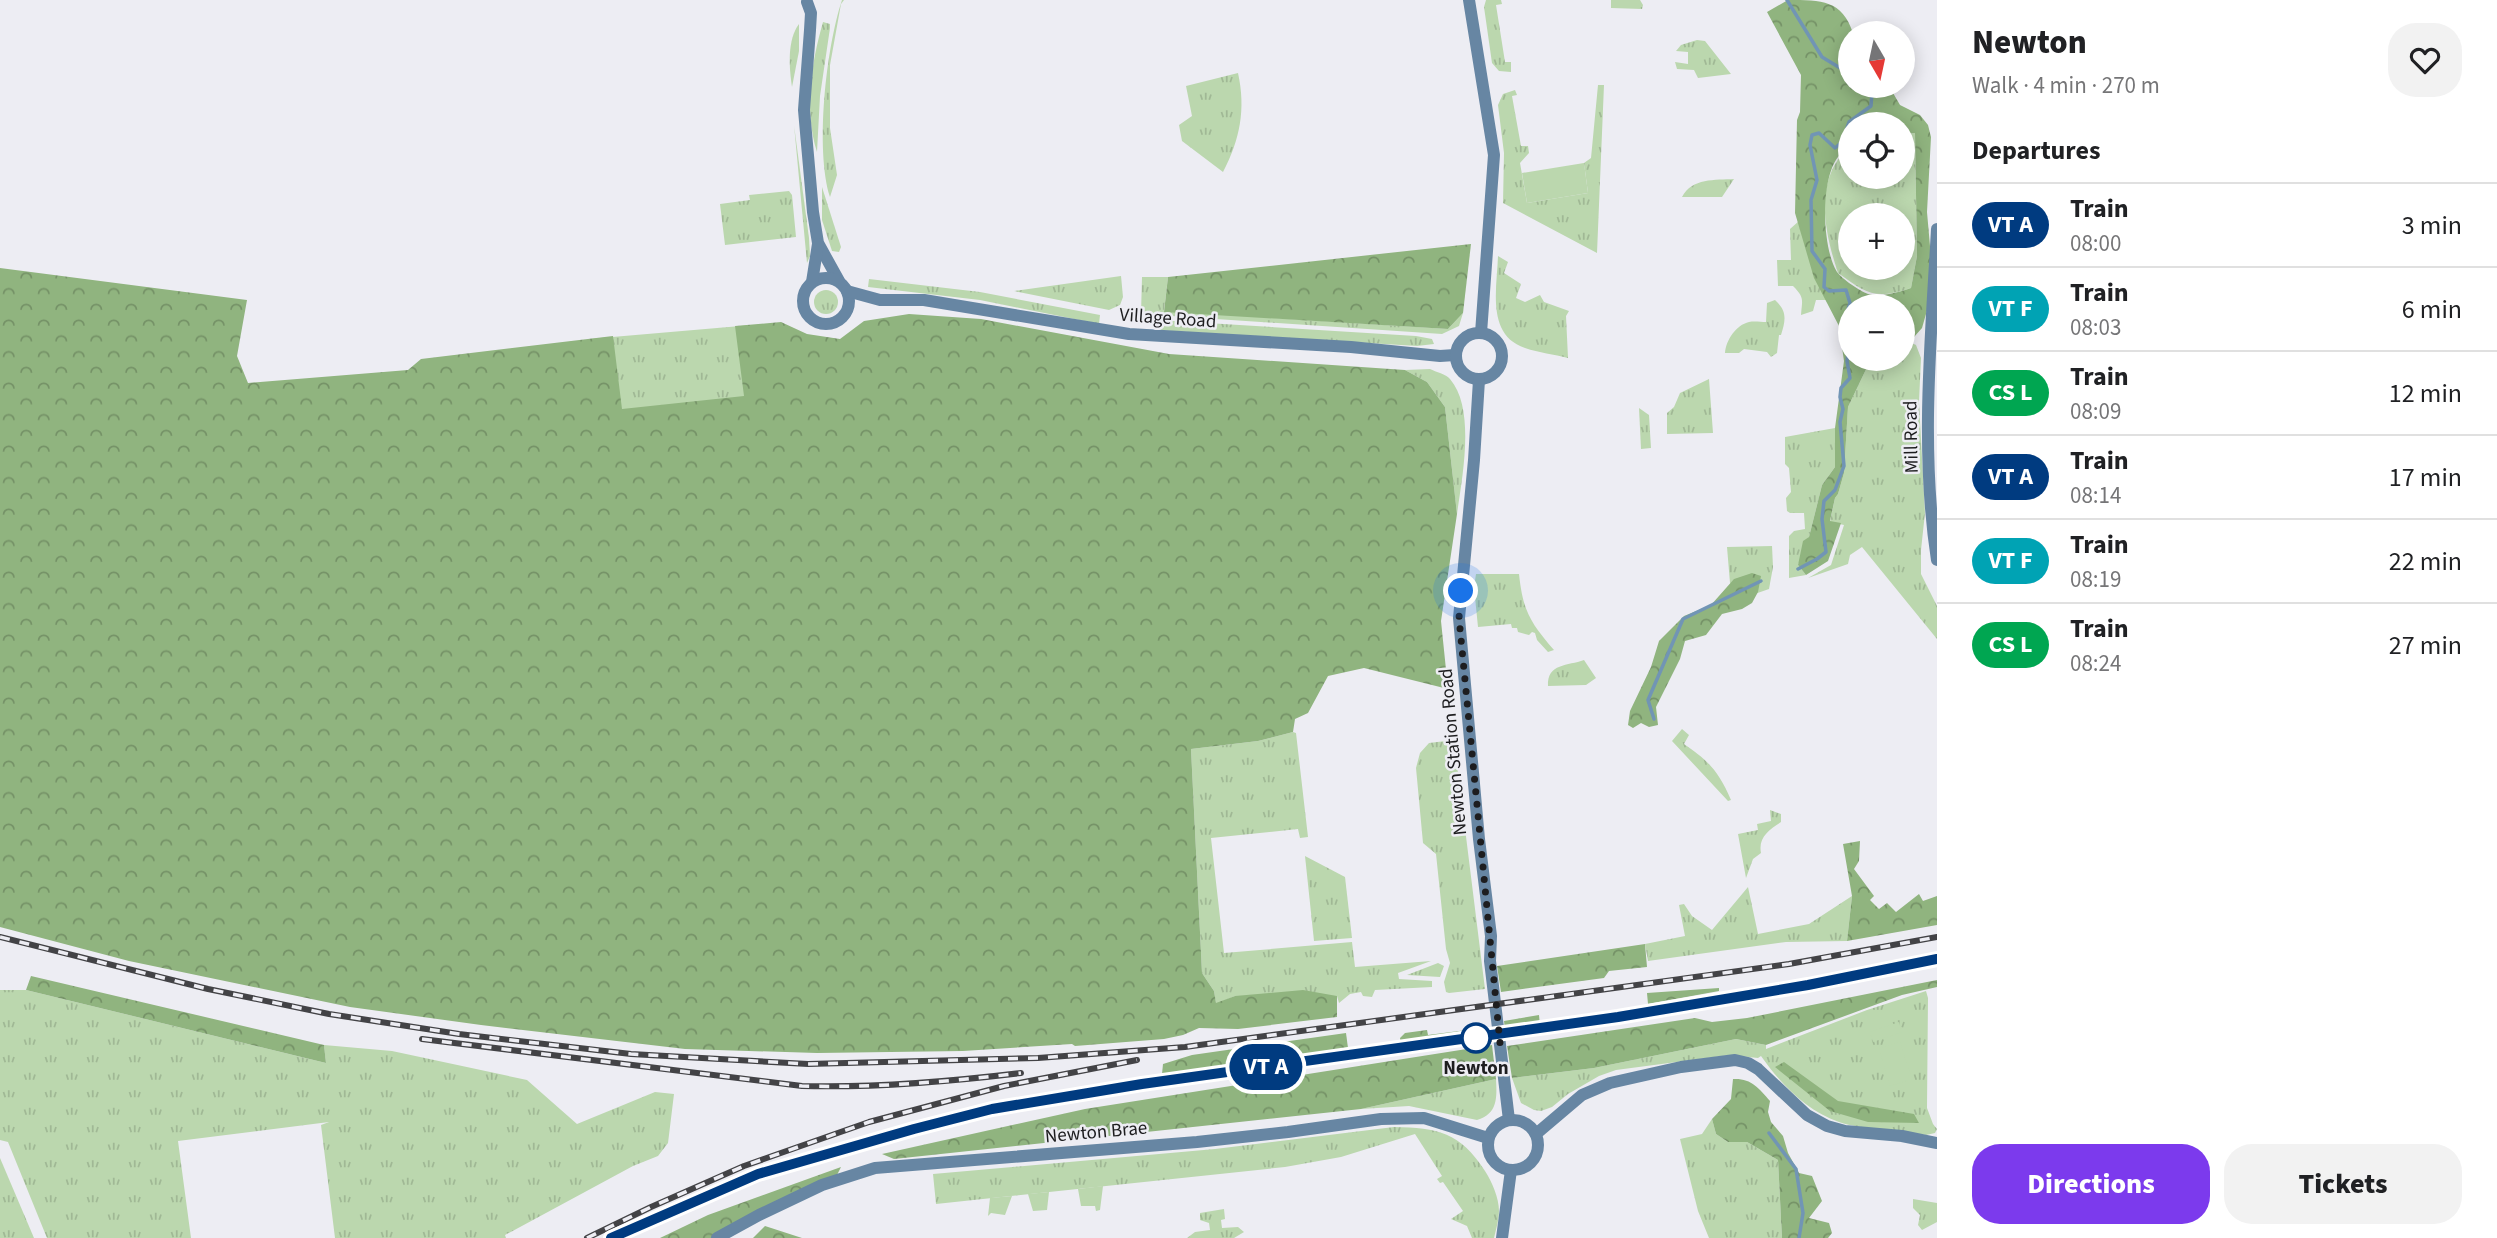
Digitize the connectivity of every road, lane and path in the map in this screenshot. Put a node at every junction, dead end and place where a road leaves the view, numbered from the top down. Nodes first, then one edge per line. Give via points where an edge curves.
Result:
1 (1469, 0) edge
2 (808, 1) edge
3 (1937, 229) edge
4 (818, 243) junction
5 (812, 282) junction
6 (843, 286) junction
7 (880, 300) junction
8 (848, 311) junction
9 (1481, 333) junction
10 (1455, 355) junction
11 (1479, 380) junction
12 (1937, 560) edge
13 (1509, 1120) junction
14 (1536, 1134) junction
15 (1488, 1138) junction
16 (1937, 1143) edge
17 (1511, 1170) junction
18 (717, 1238) edge
19 (1502, 1238) edge

1 - 9 street via 1494,155
2 - 4 street via 804,138
3 - 12 street, Mill Road via 1926,428
4 - 5 street
4 - 6 street
5 - 6 street via 830,278
5 - 8 street via 803,305 812,320 832,324
6 - 7 street, Village Road
6 - 8 street via 850,301
7 - 8 street, Village Road
7 - 10 street, Village Road via 924,300 1129,334
9 - 10 street via 1464,338
9 - 11 street via 1493,338 1503,355 1493,376
10 - 11 street via 1459,369
11 - 13 street, Newton Station Road via 1459,618
13 - 14 street via 1526,1123
13 - 15 street via 1499,1123
14 - 16 street via 1583,1095 1610,1083 1735,1060 1758,1069 1807,1115 1827,1126
14 - 17 street via 1535,1157
15 - 17 street via 1493,1160
15 - 18 street, Newton Brae via 1424,1118 1381,1119 1210,1141 875,1168 822,1185
17 - 19 street

